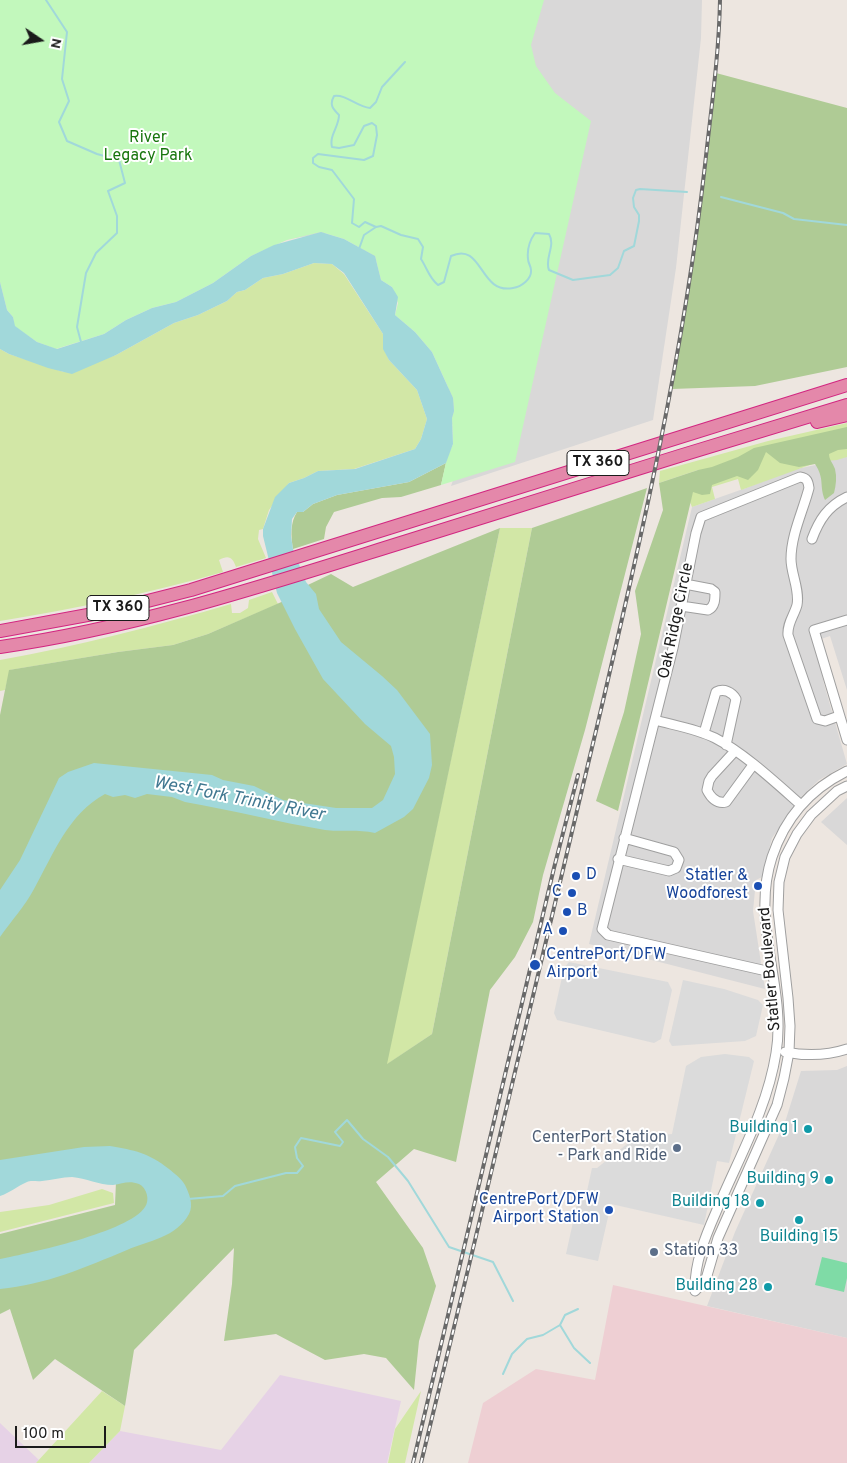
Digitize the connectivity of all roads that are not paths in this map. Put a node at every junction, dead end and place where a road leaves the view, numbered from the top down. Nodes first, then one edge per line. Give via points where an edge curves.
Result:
1 (847, 385) edge
2 (847, 405) edge
3 (847, 415) edge
4 (770, 428) junction
5 (847, 497) edge
6 (812, 539) dead end
7 (685, 584) junction
8 (681, 606) junction
9 (847, 620) edge
10 (0, 631) edge
11 (0, 647) edge
12 (842, 718) edge
13 (655, 720) junction
14 (704, 733) junction
15 (847, 740) edge
16 (726, 745) junction
17 (735, 751) junction
18 (753, 765) junction
19 (847, 771) edge
20 (847, 786) edge
21 (801, 805) junction
22 (624, 838) junction
23 (618, 860) junction
24 (764, 910) junction
25 (778, 910) junction
26 (772, 972) junction
27 (847, 1049) edge
28 (777, 1050) junction
29 (789, 1052) junction
30 (750, 1138) junction
31 (761, 1142) junction

1 - 10 highway, TX 360 via 192,590 113,610
2 - 4 highway, TX 360
3 - 4 highway via 792,428
4 - 11 highway, TX 360 via 239,593 108,628
5 - 6 street via 824,514
7 - 8 street, Oak Ridge Circle
7 - 8 street via 711,589 716,592 715,600 708,610
7 - 12 street, Oak Ridge Circle via 701,517 800,476 805,477 810,488 792,544 791,561 797,595 788,635 818,719
8 - 13 street, Oak Ridge Circle
9 - 12 street via 814,630
12 - 15 street
13 - 14 street
13 - 22 street, Oak Ridge Circle
14 - 16 street
14 - 16 street via 716,692 729,692 736,699
16 - 17 street
17 - 18 street
17 - 18 street via 709,781 707,790 710,797 726,802
18 - 21 street
19 - 21 street, Statler Boulevard via 816,790
20 - 25 street, Statler Boulevard via 811,815 790,845 780,882
21 - 24 street, Statler Boulevard via 782,832 773,855
22 - 23 street, Oak Ridge Circle
22 - 23 street via 674,852 679,860 676,868 669,871
23 - 26 street, Oak Ridge Circle via 602,929 608,935
24 - 25 street
24 - 26 street, Statler Boulevard
25 - 29 street, Statler Boulevard via 788,998
26 - 28 street, Statler Boulevard
27 - 29 street via 817,1055
28 - 29 street
28 - 30 street, Statler Boulevard via 765,1102
29 - 31 street, Statler Boulevard via 777,1105
30 - 31 street
30 - 31 street, Statler Boulevard via 707,1234 694,1275 695,1292 706,1279 718,1238

